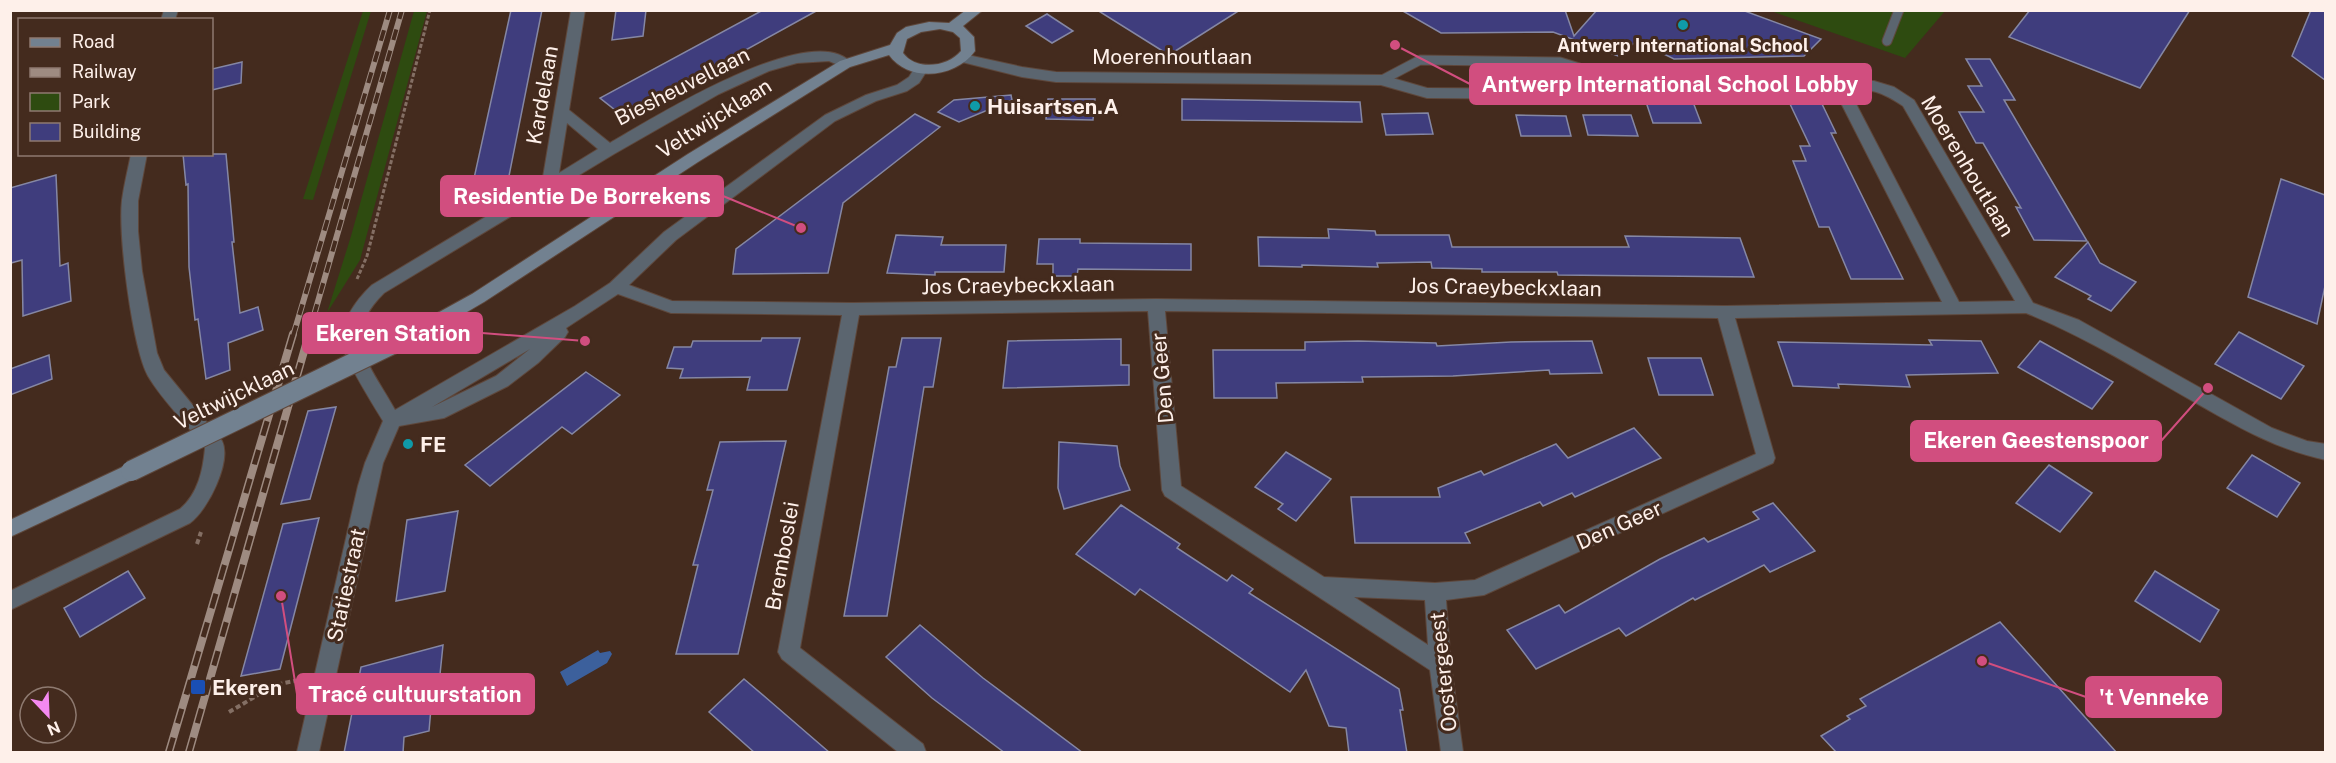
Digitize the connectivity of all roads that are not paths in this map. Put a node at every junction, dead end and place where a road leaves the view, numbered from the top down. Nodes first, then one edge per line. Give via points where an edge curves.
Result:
1 (578, 10) edge
2 (976, 10) edge
3 (1899, 10) edge
4 (952, 27) junction
5 (1887, 41) dead end
6 (898, 55) junction
7 (963, 58) junction
8 (845, 64) junction
9 (921, 69) junction
10 (1611, 78) junction
11 (1382, 80) junction
12 (1810, 81) junction
13 (810, 86) junction
14 (560, 110) junction
15 (609, 150) junction
16 (139, 156) edge
17 (549, 186) junction
18 (616, 287) junction
19 (1156, 305) junction
20 (2027, 307) junction
21 (1954, 308) junction
22 (852, 309) junction
23 (1725, 312) junction
24 (392, 421) junction
25 (2325, 452) edge
26 (10, 529) edge
27 (1321, 585) junction
28 (1435, 592) junction
29 (10, 601) edge
30 (1440, 665) junction
31 (308, 753) edge
32 (915, 753) edge
33 (1452, 753) edge

1 - 14 street, Kardelaan
2 - 4 street
3 - 5 lane
4 - 6 street, Veltwijcklaan via 913,29 901,37
4 - 7 street via 969,42
6 - 8 street, Veltwijcklaan
6 - 9 street
6 - 13 street, Veltwijcklaan
7 - 9 street via 949,66
7 - 11 street, Moerenhoutlaan via 1056,77
8 - 13 street, Veltwijcklaan
8 - 15 street, Biesheuvellaan via 832,56 796,59 764,68
9 - 18 street via 902,88 830,118 670,236
10 - 11 street, Moerenhoutlaan via 1571,94 1427,93
10 - 11 lane, Moerenhoutlaan via 1560,62 1420,60
10 - 12 street, Moerenhoutlaan
12 - 20 street, Moerenhoutlaan via 1869,84 1909,103
12 - 21 street, Moerenhoutlaan via 1835,88 1846,98
13 - 26 street, Veltwijcklaan, bridge via 420,331
14 - 15 street, Biesheuvellaan
14 - 17 street, Kardelaan
15 - 17 street, Biesheuvellaan
16 - 29 street via 130,201 130,231 148,353 156,373 215,446 214,457 200,499 191,511
17 - 24 street, Biesheuvellaan via 395,277 373,293 356,315 350,337 352,349
18 - 22 street, Jos Craeybeckxlaan via 671,307
18 - 24 street via 581,311 502,381 438,412
19 - 22 street, Jos Craeybeckxlaan
19 - 23 street, Jos Craeybeckxlaan
19 - 27 street, Den Geer via 1172,489
20 - 21 street, Jos Craeybeckxlaan
20 - 25 street, Jos Craeybeckxlaan via 2073,325 2265,433
21 - 23 street, Jos Craeybeckxlaan
22 - 32 street, Bremboslei via 789,652
23 - 28 street, Den Geer via 1766,458 1477,589
24 - 31 street, Statiestraat via 368,486
27 - 28 street, Den Geer
27 - 30 street, Den Geer
28 - 30 street, Oostergeest
30 - 33 street, Oostergeest

